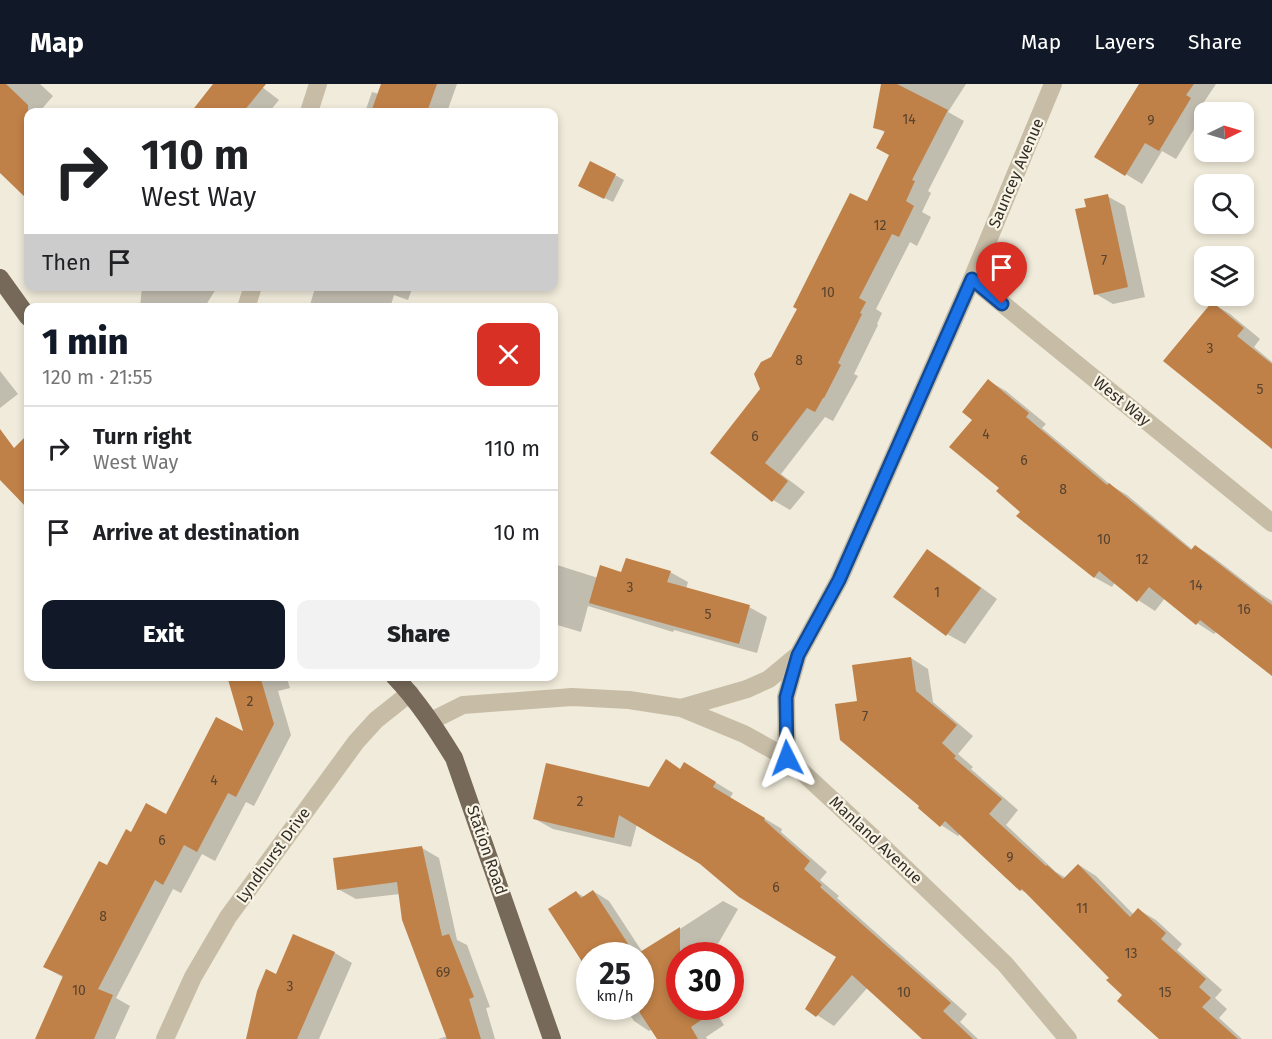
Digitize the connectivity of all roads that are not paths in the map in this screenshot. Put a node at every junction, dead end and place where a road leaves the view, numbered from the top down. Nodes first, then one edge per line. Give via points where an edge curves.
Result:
1 (318, 84) edge
2 (1053, 84) edge
3 (310, 108) edge
4 (0, 278) edge
5 (972, 279) junction
6 (24, 311) edge
7 (1272, 523) edge
8 (798, 655) junction
9 (399, 681) edge
10 (410, 693) junction
11 (681, 708) junction
12 (431, 721) junction
13 (787, 758) junction
14 (165, 1039) edge
15 (552, 1039) edge
16 (1068, 1039) edge

1 - 3 street
2 - 5 street, Sauncey Avenue
4 - 6 main road
5 - 7 street, West Way
5 - 8 street, Sauncey Avenue via 839,580
8 - 11 street, Sauncey Avenue via 769,679 747,689
8 - 13 street, Sauncey Avenue via 786,697
9 - 10 main road, Station Road
10 - 12 main road, Station Road
10 - 14 street, Lyndhurst Drive via 356,742 228,917 193,977
11 - 12 street, Manland Avenue via 573,697 463,705
11 - 13 street, Manland Avenue via 744,734
12 - 15 main road, Station Road via 454,758
13 - 16 street, Manland Avenue via 1005,964

